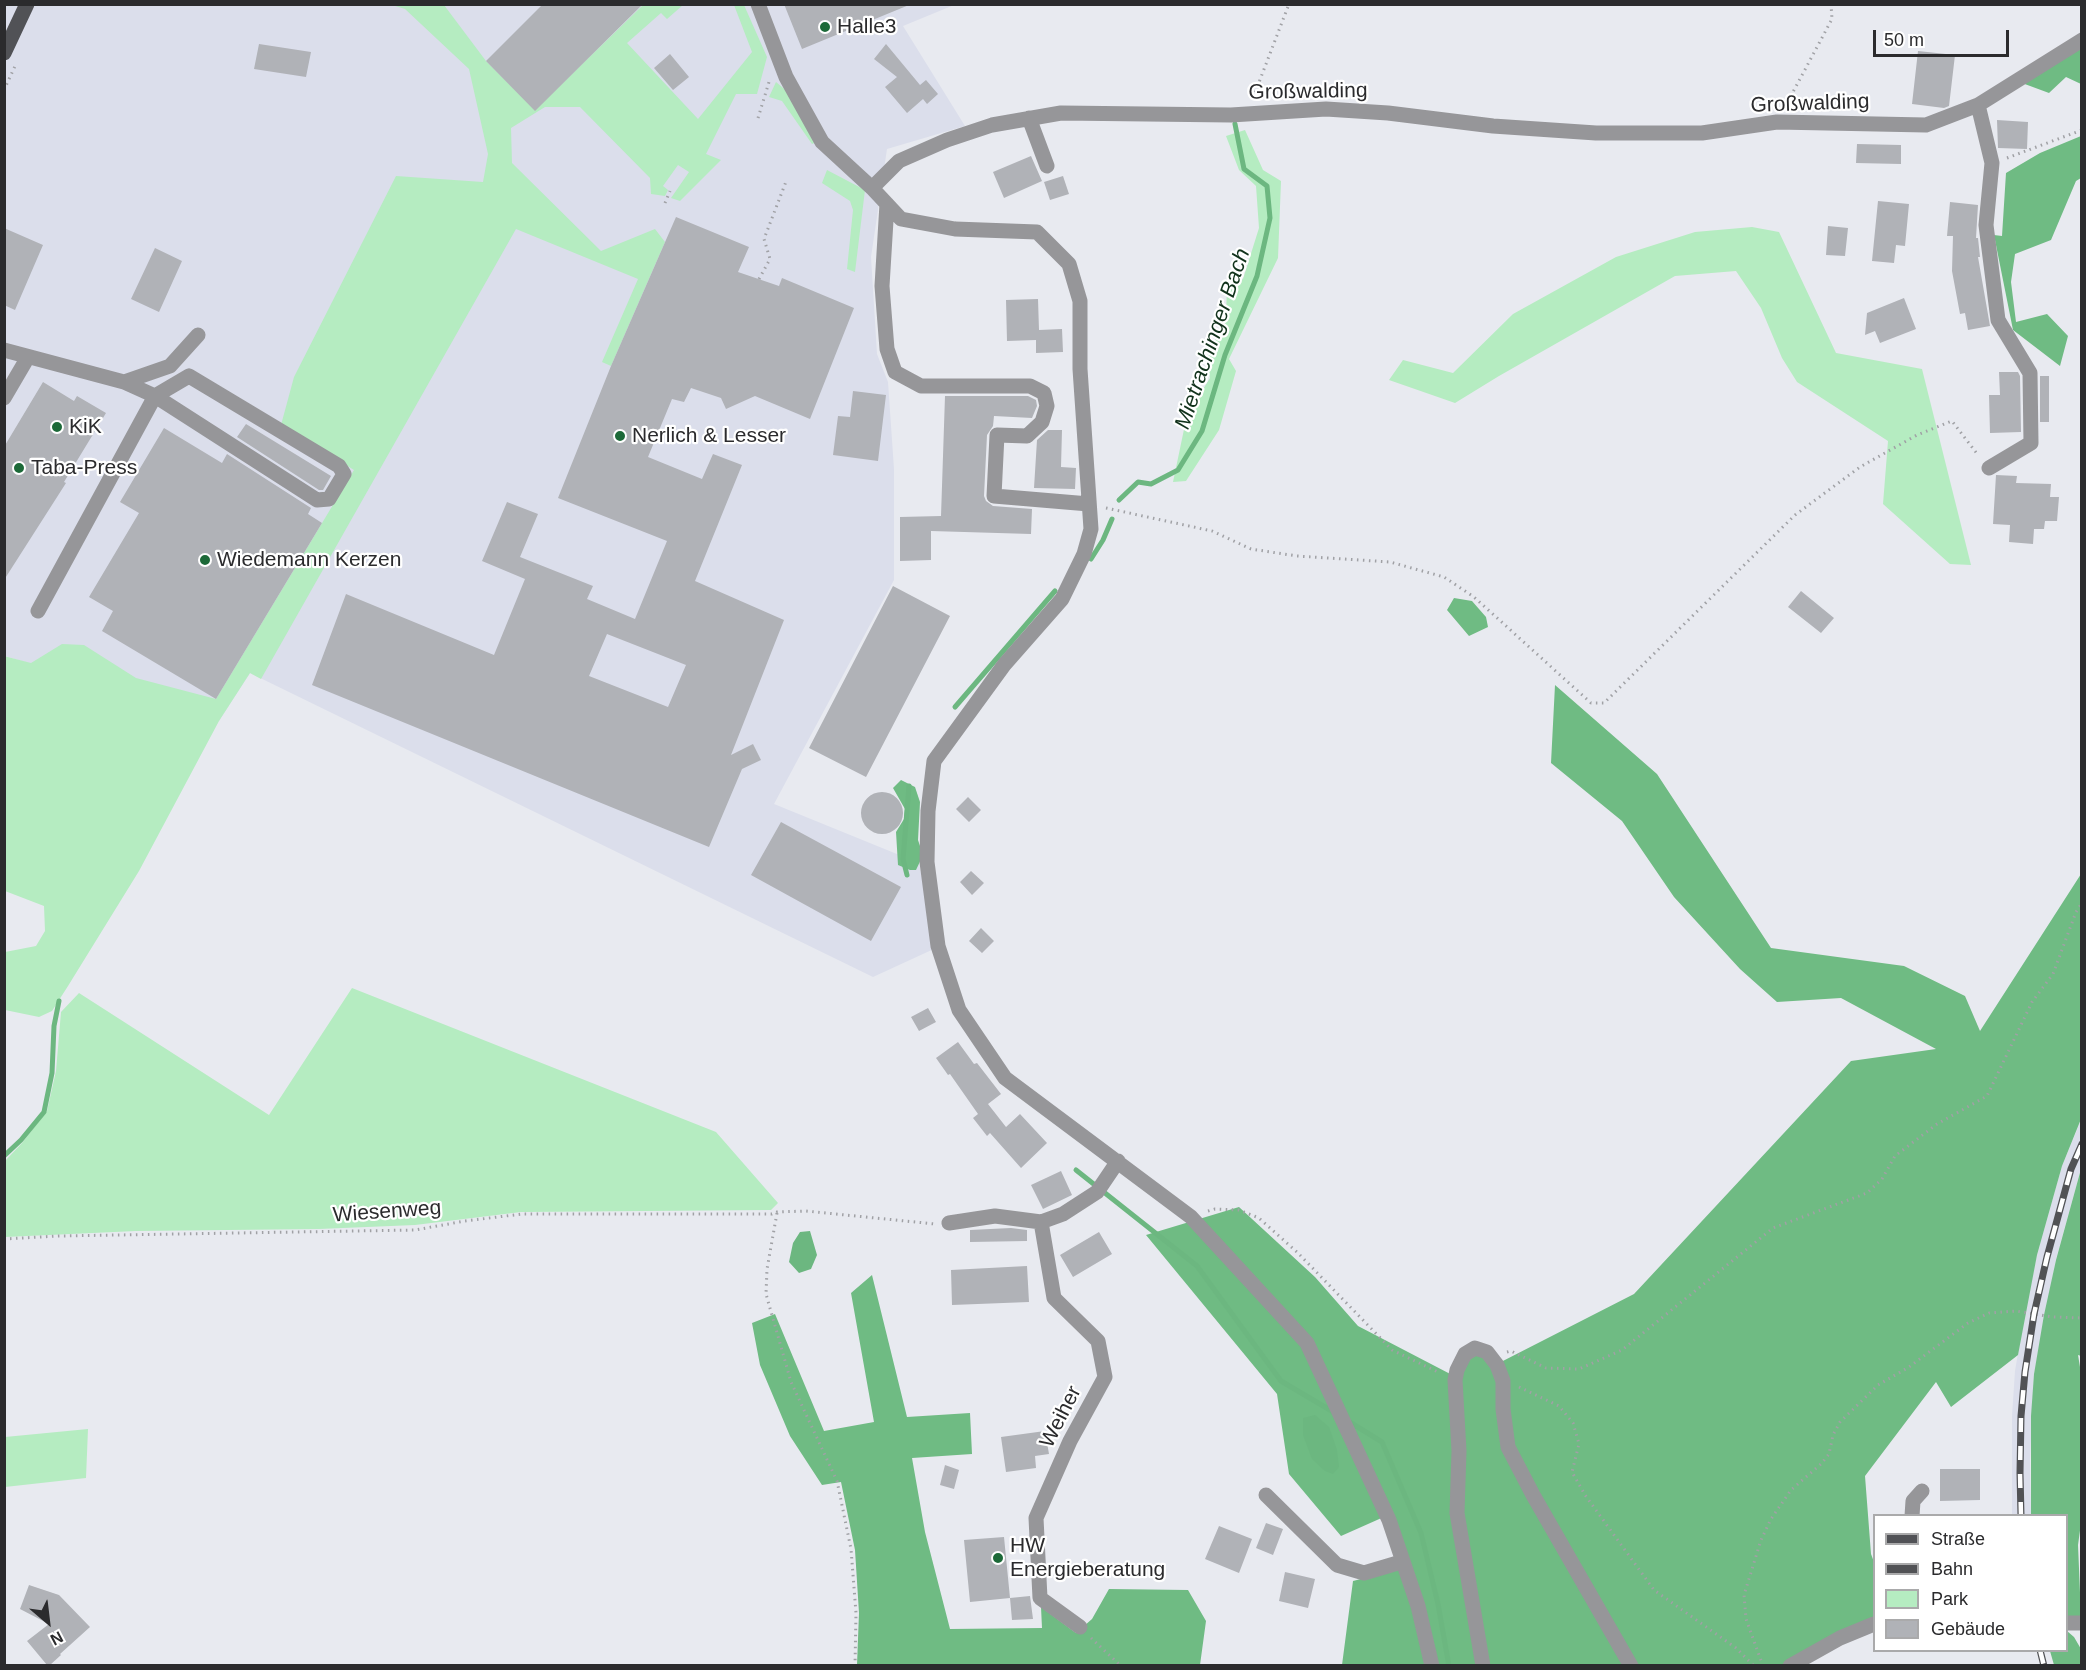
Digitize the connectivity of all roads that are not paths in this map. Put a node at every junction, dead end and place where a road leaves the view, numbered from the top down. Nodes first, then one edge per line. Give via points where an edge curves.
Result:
1 (27, 4) edge
2 (758, 4) edge
3 (2082, 40) edge
4 (4, 53) edge
5 (1978, 105) junction
6 (1029, 118) junction
7 (1047, 166) dead end
8 (872, 188) junction
9 (887, 204) junction
10 (198, 335) dead end
11 (4, 350) edge
12 (28, 357) junction
13 (124, 382) junction
14 (155, 396) junction
15 (4, 398) edge
16 (1989, 468) road end
17 (1089, 504) junction
18 (38, 611) dead end
19 (1118, 1161) junction
20 (1041, 1222) junction
21 (949, 1223) road end
22 (1922, 1491) dead end
23 (1266, 1495) dead end
24 (1912, 1514) edge
25 (1401, 1562) junction
26 (1873, 1625) edge
27 (1080, 1627) road end
28 (1432, 1665) edge
29 (1483, 1665) edge
30 (1631, 1665) edge
31 (1790, 1665) edge

1 - 4 main road
2 - 8 street via 786,77 822,142
3 - 5 street, Großwalding
5 - 6 street, Großwalding via 1926,125 1777,122 1702,133 1596,133 1326,109 1247,114 1060,113
5 - 16 street via 1992,163 1986,225 1998,320 2030,373 2031,443
6 - 7 street
6 - 8 street, Großwalding via 992,124 899,161
8 - 9 street
9 - 17 street via 901,219 955,229 1037,232 1070,264 1080,301 1080,369
9 - 17 street via 882,286 887,349 895,372 921,386 1030,386 1044,393 1047,406 1042,422 1027,436 997,435 994,496
10 - 13 street via 170,366
11 - 12 street
12 - 13 street
12 - 15 street
13 - 14 street
14 - 14 street via 317,500 329,499 344,474 339,466 189,376
14 - 18 street
17 - 19 street via 1091,529 1084,554 1062,599 1004,665 934,761 927,862 938,946 959,1010 1005,1078
19 - 20 street via 1097,1192 1063,1214
19 - 25 street via 1191,1217 1307,1343 1389,1520
20 - 21 street via 995,1216
20 - 27 street, Weiher via 1054,1298 1098,1341 1105,1377 1070,1441 1036,1518 1040,1598
22 - 24 street via 1912,1501
23 - 25 street via 1337,1565 1364,1573
25 - 28 street via 1418,1606
26 - 31 street
29 - 30 street via 1457,1513 1460,1451 1455,1380 1465,1354 1475,1348 1487,1352 1503,1381 1508,1447

